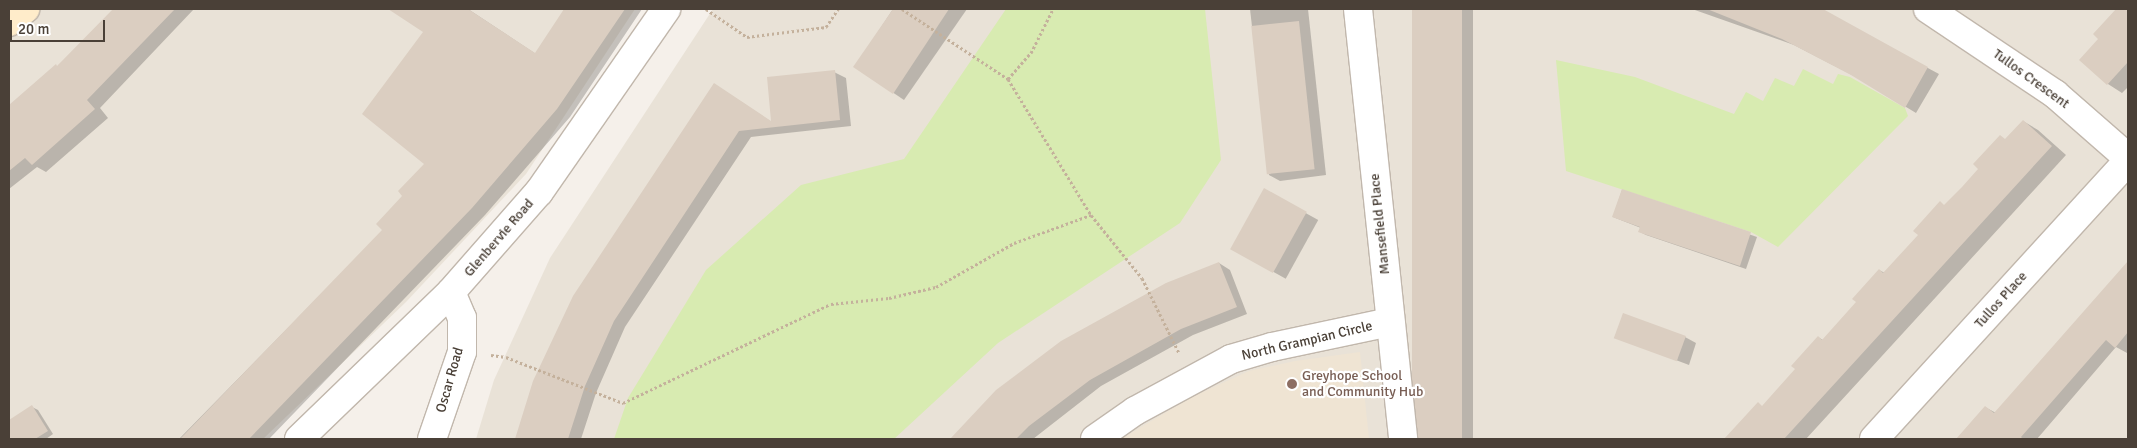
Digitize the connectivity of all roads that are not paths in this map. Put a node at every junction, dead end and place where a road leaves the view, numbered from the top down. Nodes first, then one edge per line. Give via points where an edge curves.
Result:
1 (25, 9) edge
2 (666, 9) edge
3 (1358, 9) edge
4 (1928, 9) edge
5 (9, 22) edge
6 (2128, 160) edge
7 (451, 292) junction
8 (1390, 322) junction
9 (299, 439) edge
10 (432, 439) edge
11 (1095, 439) edge
12 (1402, 439) edge
13 (1874, 439) edge

1 - 5 street
2 - 7 street, Glenbervie Road via 539,192
3 - 8 street, Mansefield Place
4 - 6 street, Tullos Crescent via 2055,94
6 - 13 street, Tullos Place
7 - 9 street, Glenbervie Road
7 - 10 street, Oscar Road via 462,318 462,352
8 - 11 street, North Grampian Circle via 1272,346 1231,359 1135,411
8 - 12 street, Mansefield Place

